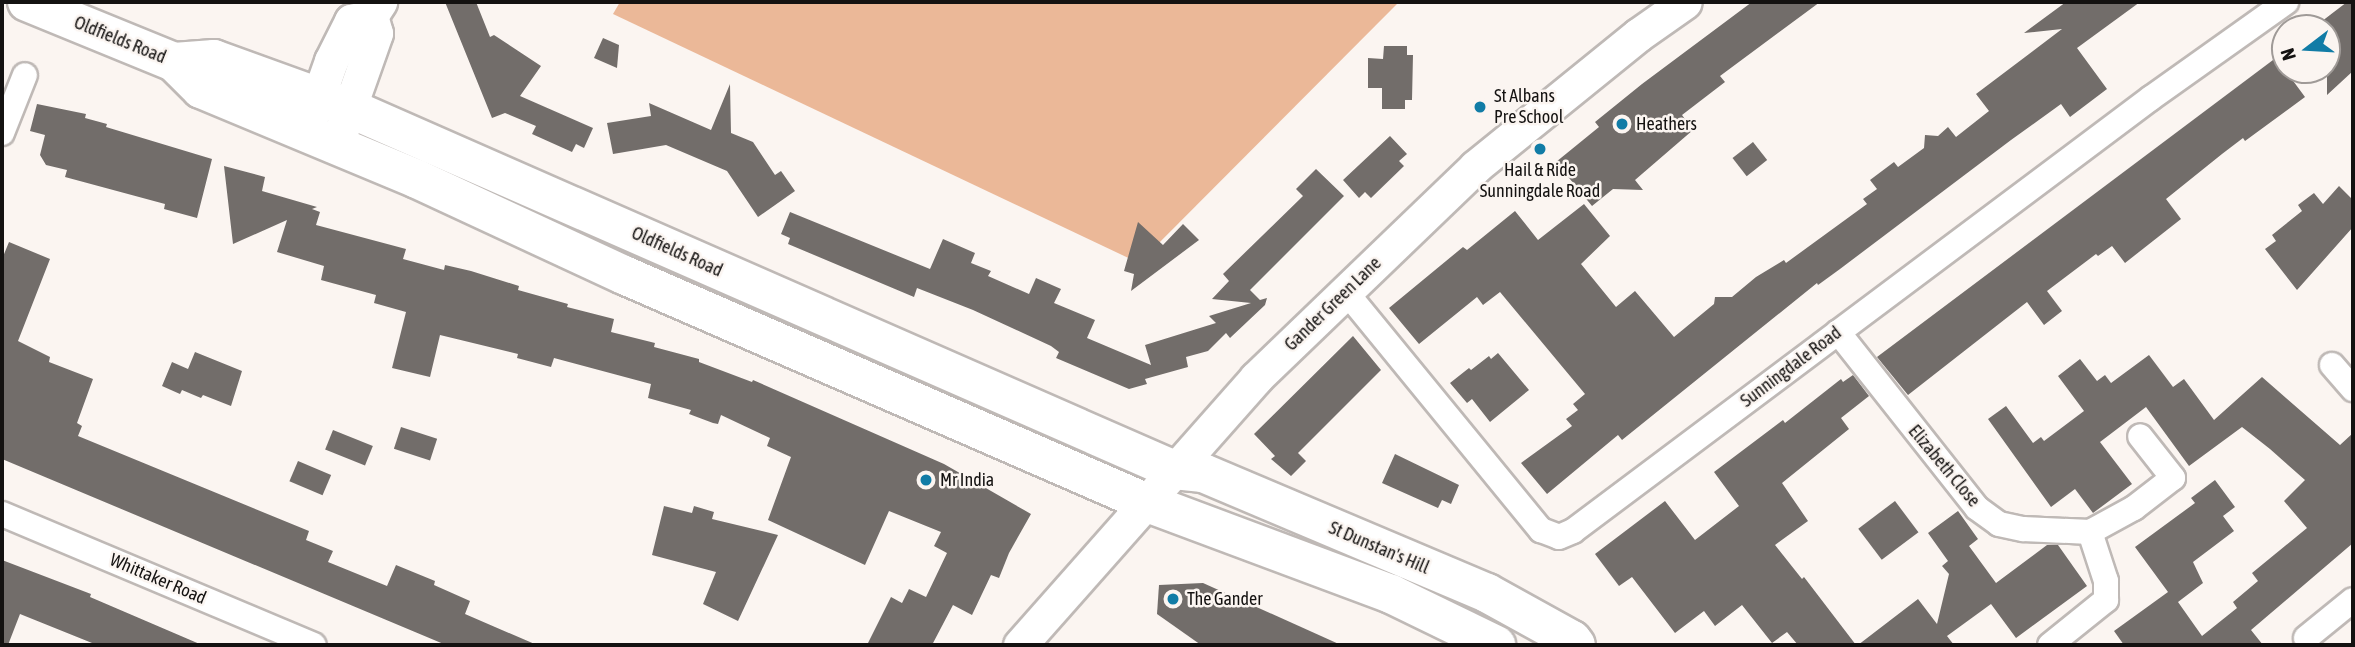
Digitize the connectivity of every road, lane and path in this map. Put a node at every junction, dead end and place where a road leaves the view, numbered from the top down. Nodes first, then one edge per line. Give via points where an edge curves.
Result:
1 (27, 2) edge
2 (1685, 2) edge
3 (2286, 2) edge
4 (375, 9) edge
5 (174, 62) junction
6 (25, 75) dead end
7 (333, 102) junction
8 (2, 132) edge
9 (322, 138) junction
10 (1346, 292) junction
11 (1838, 331) junction
12 (2332, 365) dead end
13 (2353, 389) edge
14 (2140, 436) dead end
15 (1174, 470) junction
16 (1145, 502) junction
17 (2, 514) edge
18 (2090, 532) junction
19 (2353, 600) edge
20 (2306, 638) dead end
21 (314, 645) edge
22 (1020, 645) edge
23 (1496, 645) edge
24 (1576, 645) edge
25 (2050, 645) edge

1 - 5 highway, Oldfields Road
2 - 10 street, Gander Green Lane via 1475,167
3 - 11 street, Sunningdale Road
4 - 7 street via 376,33
5 - 7 highway, Oldfields Road via 214,59
5 - 9 highway, Oldfields Road via 201,89
6 - 8 street
7 - 9 street
7 - 15 highway, Oldfields Road
9 - 16 highway, Oldfields Road
10 - 11 street, Sunningdale Road via 1541,530 1559,537
10 - 15 street, Gander Green Lane via 1256,378
11 - 18 street, Elizabeth Close via 1987,517 2023,529
12 - 13 street
14 - 18 street via 2172,478 2134,508
15 - 16 street, Gander Green Lane
15 - 24 highway, St Dunstan's Hill via 1203,473 1487,593
16 - 22 street, Gander Green Lane
16 - 23 highway via 1391,594
17 - 21 street, Whittaker Road
18 - 25 street via 2106,581 2106,600
19 - 20 street

